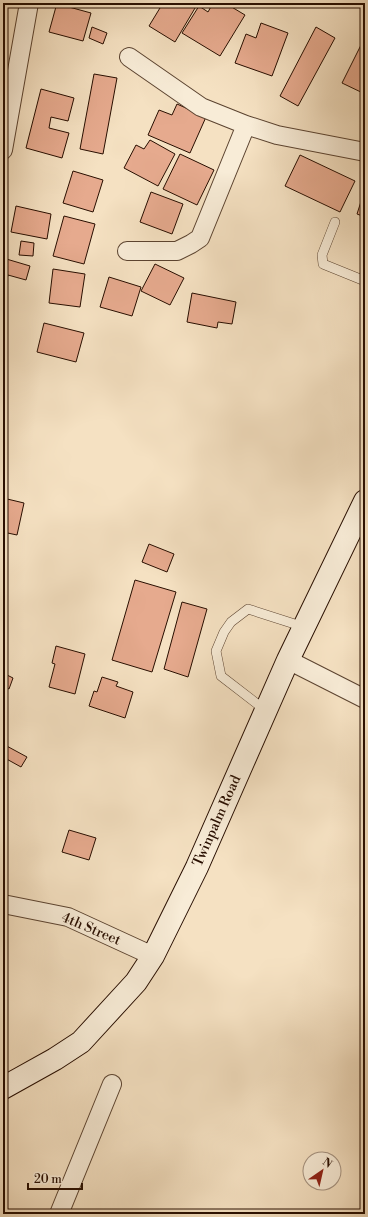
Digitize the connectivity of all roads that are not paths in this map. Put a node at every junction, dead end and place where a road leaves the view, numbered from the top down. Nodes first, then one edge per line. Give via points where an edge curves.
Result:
1 (29, 3) edge
2 (129, 57) dead end
3 (246, 125) junction
4 (3, 150) edge
5 (365, 152) edge
6 (335, 222) dead end
7 (128, 251) dead end
8 (365, 281) edge
9 (365, 501) edge
10 (304, 627) junction
11 (288, 660) junction
12 (365, 699) edge
13 (266, 710) junction
14 (3, 904) edge
15 (153, 956) junction
16 (112, 1084) dead end
17 (3, 1088) edge
18 (59, 1214) edge

1 - 4 street
2 - 3 street via 201,107
3 - 5 street via 276,135
3 - 7 street via 200,238 177,251
6 - 8 lane via 322,255 323,264
9 - 10 main road, Twinpalm Road
10 - 11 main road, Twinpalm Road
10 - 13 lane via 248,609 231,622 224,632 216,651 221,676
11 - 12 street
11 - 13 main road, Twinpalm Road
13 - 15 main road, Twinpalm Road via 197,867
14 - 15 street, 4th Street via 68,917
15 - 17 main road, Twinpalm Road via 136,982 81,1042
16 - 18 street

